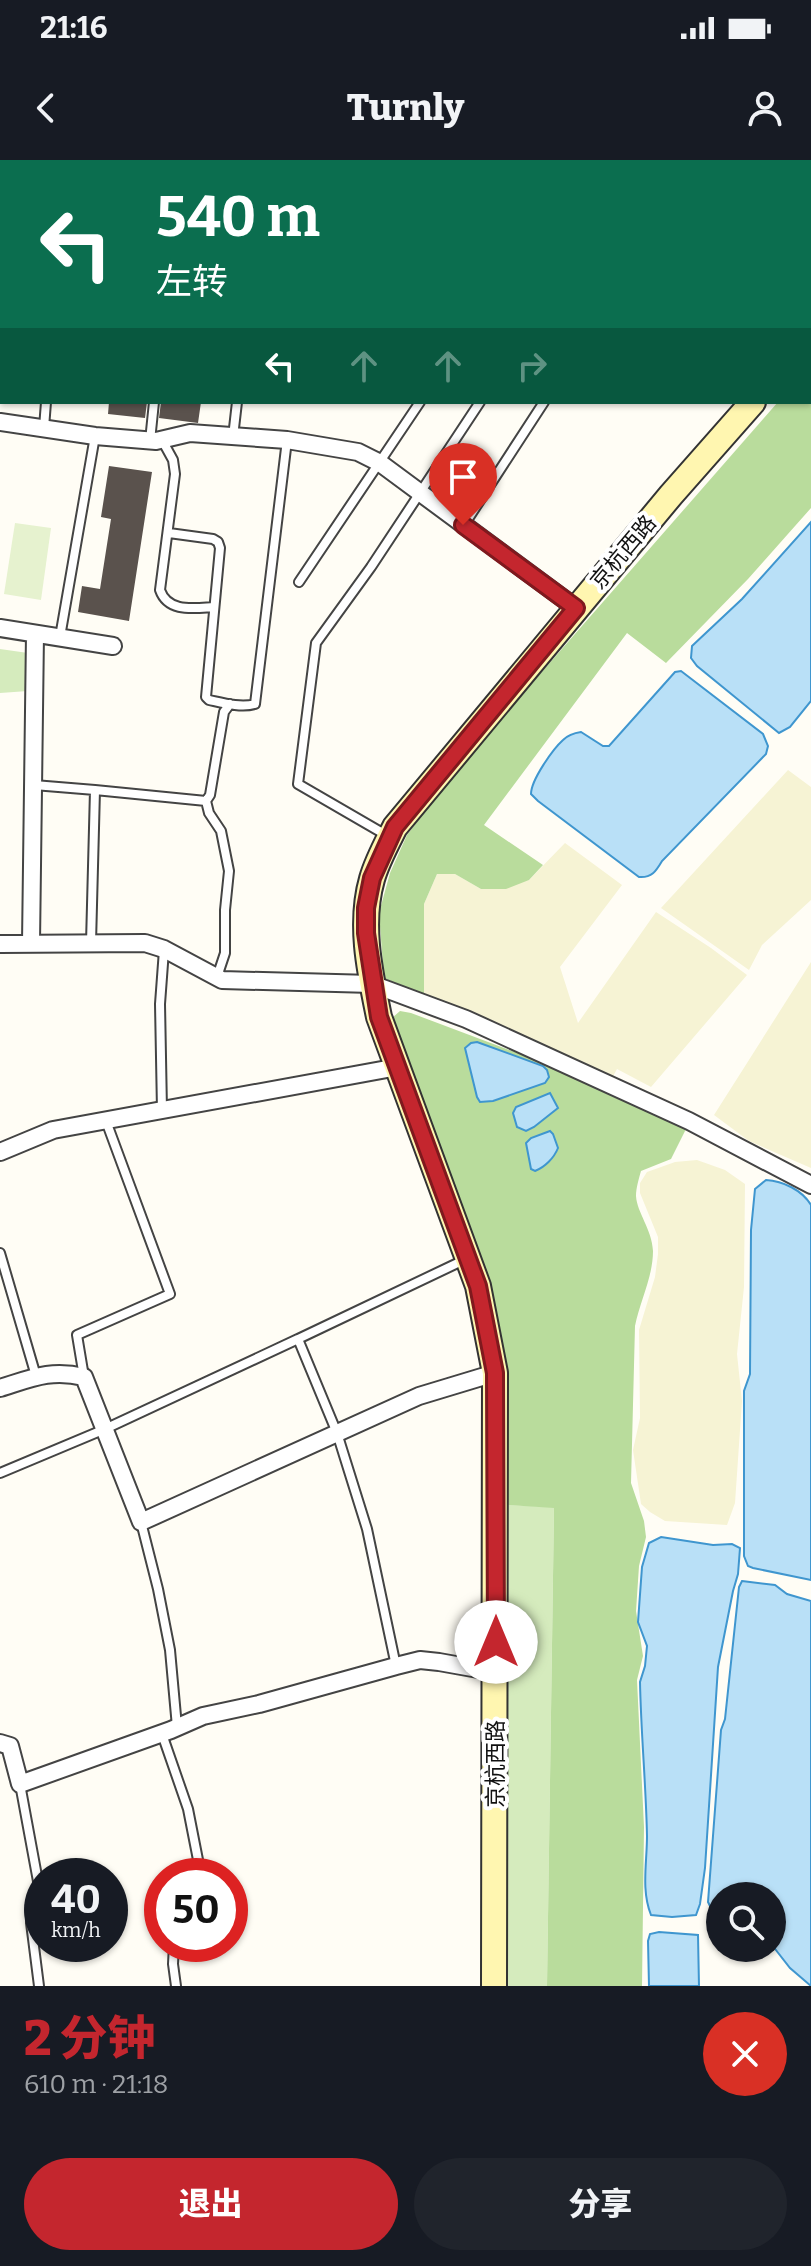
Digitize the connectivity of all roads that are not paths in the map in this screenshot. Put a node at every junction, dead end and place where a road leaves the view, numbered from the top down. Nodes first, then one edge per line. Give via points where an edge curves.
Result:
1 (46, 404) edge
2 (154, 404) edge
3 (237, 404) edge
4 (419, 404) edge
5 (479, 404) edge
6 (543, 404) edge
7 (751, 404) edge
8 (0, 422) edge
9 (44, 428) junction
10 (95, 436) junction
11 (233, 437) junction
12 (156, 440) junction
13 (287, 440) junction
14 (380, 463) junction
15 (421, 493) junction
16 (463, 525) junction
17 (169, 533) junction
18 (299, 582) dead end
19 (214, 607) junction
20 (576, 608) junction
21 (0, 628) edge
22 (35, 634) junction
23 (60, 638) junction
24 (113, 646) dead end
25 (230, 704) junction
26 (33, 785) junction
27 (95, 790) junction
28 (206, 801) junction
29 (390, 838) junction
30 (31, 943) junction
31 (91, 943) junction
32 (0, 944) edge
33 (164, 949) junction
34 (217, 978) junction
35 (372, 984) junction
36 (398, 1067) junction
37 (162, 1110) junction
38 (106, 1120) junction
39 (0, 1152) edge
40 (811, 1185) edge
41 (0, 1253) edge
42 (469, 1258) junction
43 (298, 1339) junction
44 (495, 1373) junction
45 (36, 1376) junction
46 (84, 1377) junction
47 (0, 1388) edge
48 (105, 1429) junction
49 (337, 1433) junction
50 (0, 1473) edge
51 (141, 1522) junction
52 (396, 1666) junction
53 (495, 1672) junction
54 (170, 1730) junction
55 (0, 1743) edge
56 (20, 1784) junction
57 (198, 1858) edge
58 (173, 1962) edge
59 (39, 1986) edge
60 (176, 1986) edge
61 (494, 1986) edge

1 - 9 lane
2 - 12 lane
3 - 11 lane
4 - 14 lane
5 - 15 lane
6 - 16 lane
7 - 20 main road, 京杭西路
8 - 9 street
9 - 10 street
10 - 12 street
10 - 23 lane
11 - 12 street via 190,433
11 - 13 street
12 - 17 lane via 173,460 175,474
13 - 14 street via 358,452
13 - 25 lane via 257,700 251,706
14 - 15 street
14 - 18 lane
15 - 16 street
15 - 29 lane via 316,643 298,784
16 - 20 street
17 - 19 lane via 218,542
17 - 19 lane via 162,596 175,606
19 - 25 lane via 206,697
20 - 29 main road, 京杭西路
21 - 22 street
22 - 23 street
22 - 26 street
23 - 24 street
25 - 28 lane
26 - 27 lane
26 - 30 street
27 - 28 lane
27 - 31 lane
28 - 34 lane via 221,831 229,871 225,953
29 - 35 main road, 京杭西路 via 372,878 366,908
30 - 31 street
30 - 32 street
31 - 33 street via 145,943
33 - 34 street
33 - 37 lane
34 - 35 street
35 - 36 main road, 京杭西路
35 - 40 street via 466,1019 689,1121
36 - 37 street
36 - 42 main road, 京杭西路
37 - 38 street
38 - 39 street via 53,1130
38 - 46 lane via 170,1294 77,1335
41 - 45 lane
42 - 43 lane
42 - 44 main road, 京杭西路
43 - 48 lane
43 - 49 lane
44 - 49 street via 419,1396
44 - 53 main road, 京杭西路
45 - 46 street
45 - 47 street
46 - 48 street
48 - 50 lane
48 - 51 street
49 - 51 street
49 - 52 lane via 367,1529
51 - 54 lane via 170,1650
52 - 53 street via 420,1660
52 - 54 street via 203,1716
53 - 61 main road, 京杭西路
54 - 56 street
54 - 57 lane
55 - 56 street via 10,1746
56 - 59 lane via 42,1903 31,1911
58 - 60 lane

